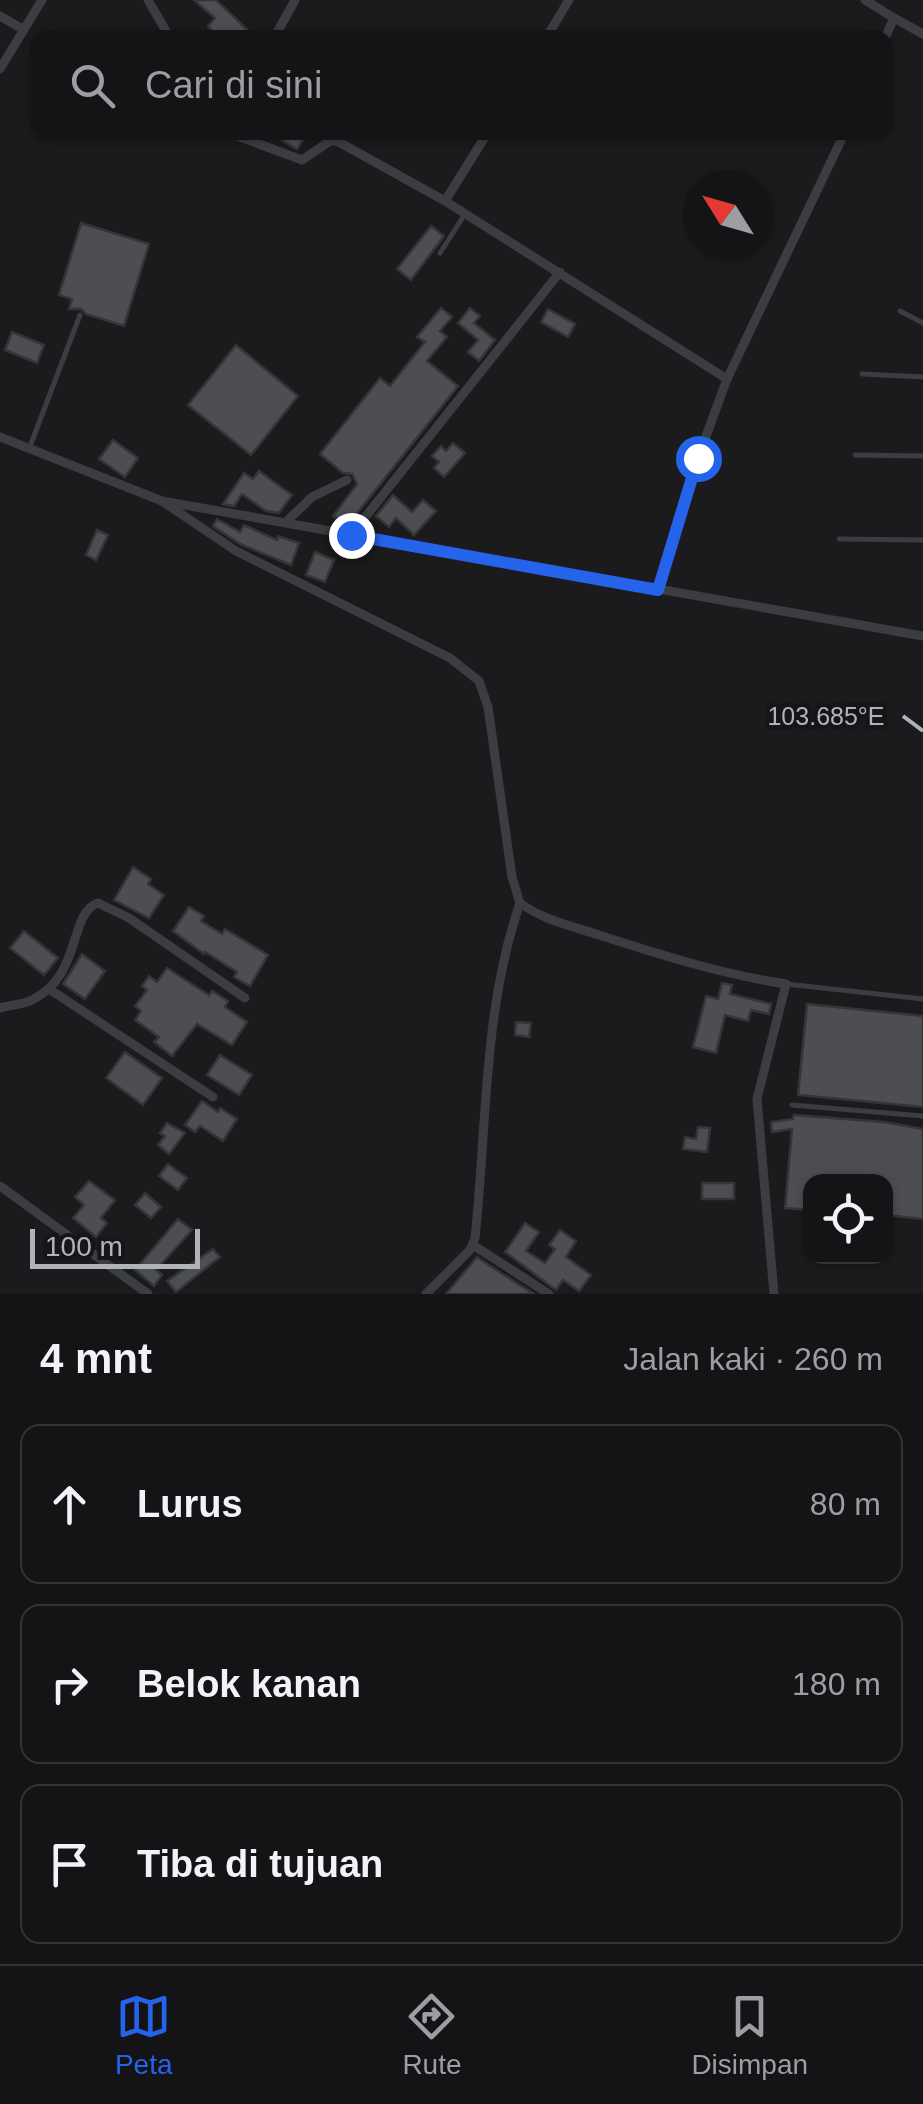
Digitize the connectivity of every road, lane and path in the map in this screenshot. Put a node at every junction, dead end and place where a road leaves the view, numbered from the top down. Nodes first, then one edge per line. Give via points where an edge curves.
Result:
1 (42, 0) edge
2 (148, 0) edge
3 (296, 0) edge
4 (569, 0) edge
5 (864, 0) edge
6 (0, 16) edge
7 (894, 18) junction
8 (24, 30) junction
9 (165, 30) edge
10 (279, 30) edge
11 (551, 30) edge
12 (889, 30) edge
13 (923, 34) edge
14 (0, 69) edge
15 (248, 140) edge
16 (335, 140) edge
17 (335, 140) edge
18 (483, 140) edge
19 (841, 140) edge
20 (444, 201) junction
21 (464, 214) junction
22 (440, 253) dead end
23 (560, 272) junction
24 (900, 310) dead end
25 (80, 315) dead end
26 (923, 324) edge
27 (862, 374) dead end
28 (923, 377) edge
29 (726, 379) junction
30 (0, 437) edge
31 (30, 449) junction
32 (855, 455) dead end
33 (923, 456) edge
34 (347, 480) dead end
35 (162, 502) junction
36 (285, 523) junction
37 (351, 535) junction
38 (839, 539) dead end
39 (923, 540) edge
40 (658, 590) junction
41 (923, 635) edge
42 (520, 903) junction
43 (786, 984) junction
44 (49, 989) junction
45 (246, 998) dead end
46 (923, 999) edge
47 (0, 1008) edge
48 (213, 1097) dead end
49 (792, 1105) dead end
50 (923, 1116) edge
51 (0, 1186) edge
52 (473, 1245) junction
53 (148, 1294) edge
54 (426, 1294) edge
55 (549, 1294) edge
56 (774, 1294) edge

1 - 8 street
2 - 9 street
3 - 10 street
4 - 11 street
5 - 7 street
6 - 8 street
7 - 12 street
7 - 13 street
8 - 14 street
15 - 16 street via 302,160
17 - 20 street
18 - 20 street
19 - 29 street
20 - 21 street
21 - 22 lane
21 - 23 street
23 - 29 street
23 - 37 street
24 - 26 lane
25 - 31 lane
27 - 28 lane
29 - 40 street
30 - 31 street
31 - 35 street
32 - 33 lane
34 - 36 street via 312,496
35 - 36 street
35 - 42 street via 236,551 450,658 478,681
36 - 37 street
37 - 40 street
38 - 39 lane
40 - 41 street
42 - 43 street via 657,954
42 - 52 street via 492,1032
43 - 46 lane
43 - 56 street via 757,1099
44 - 45 street via 72,956 81,919 98,904
44 - 47 street
44 - 48 street
49 - 50 lane
51 - 53 street
52 - 54 street
52 - 55 street

